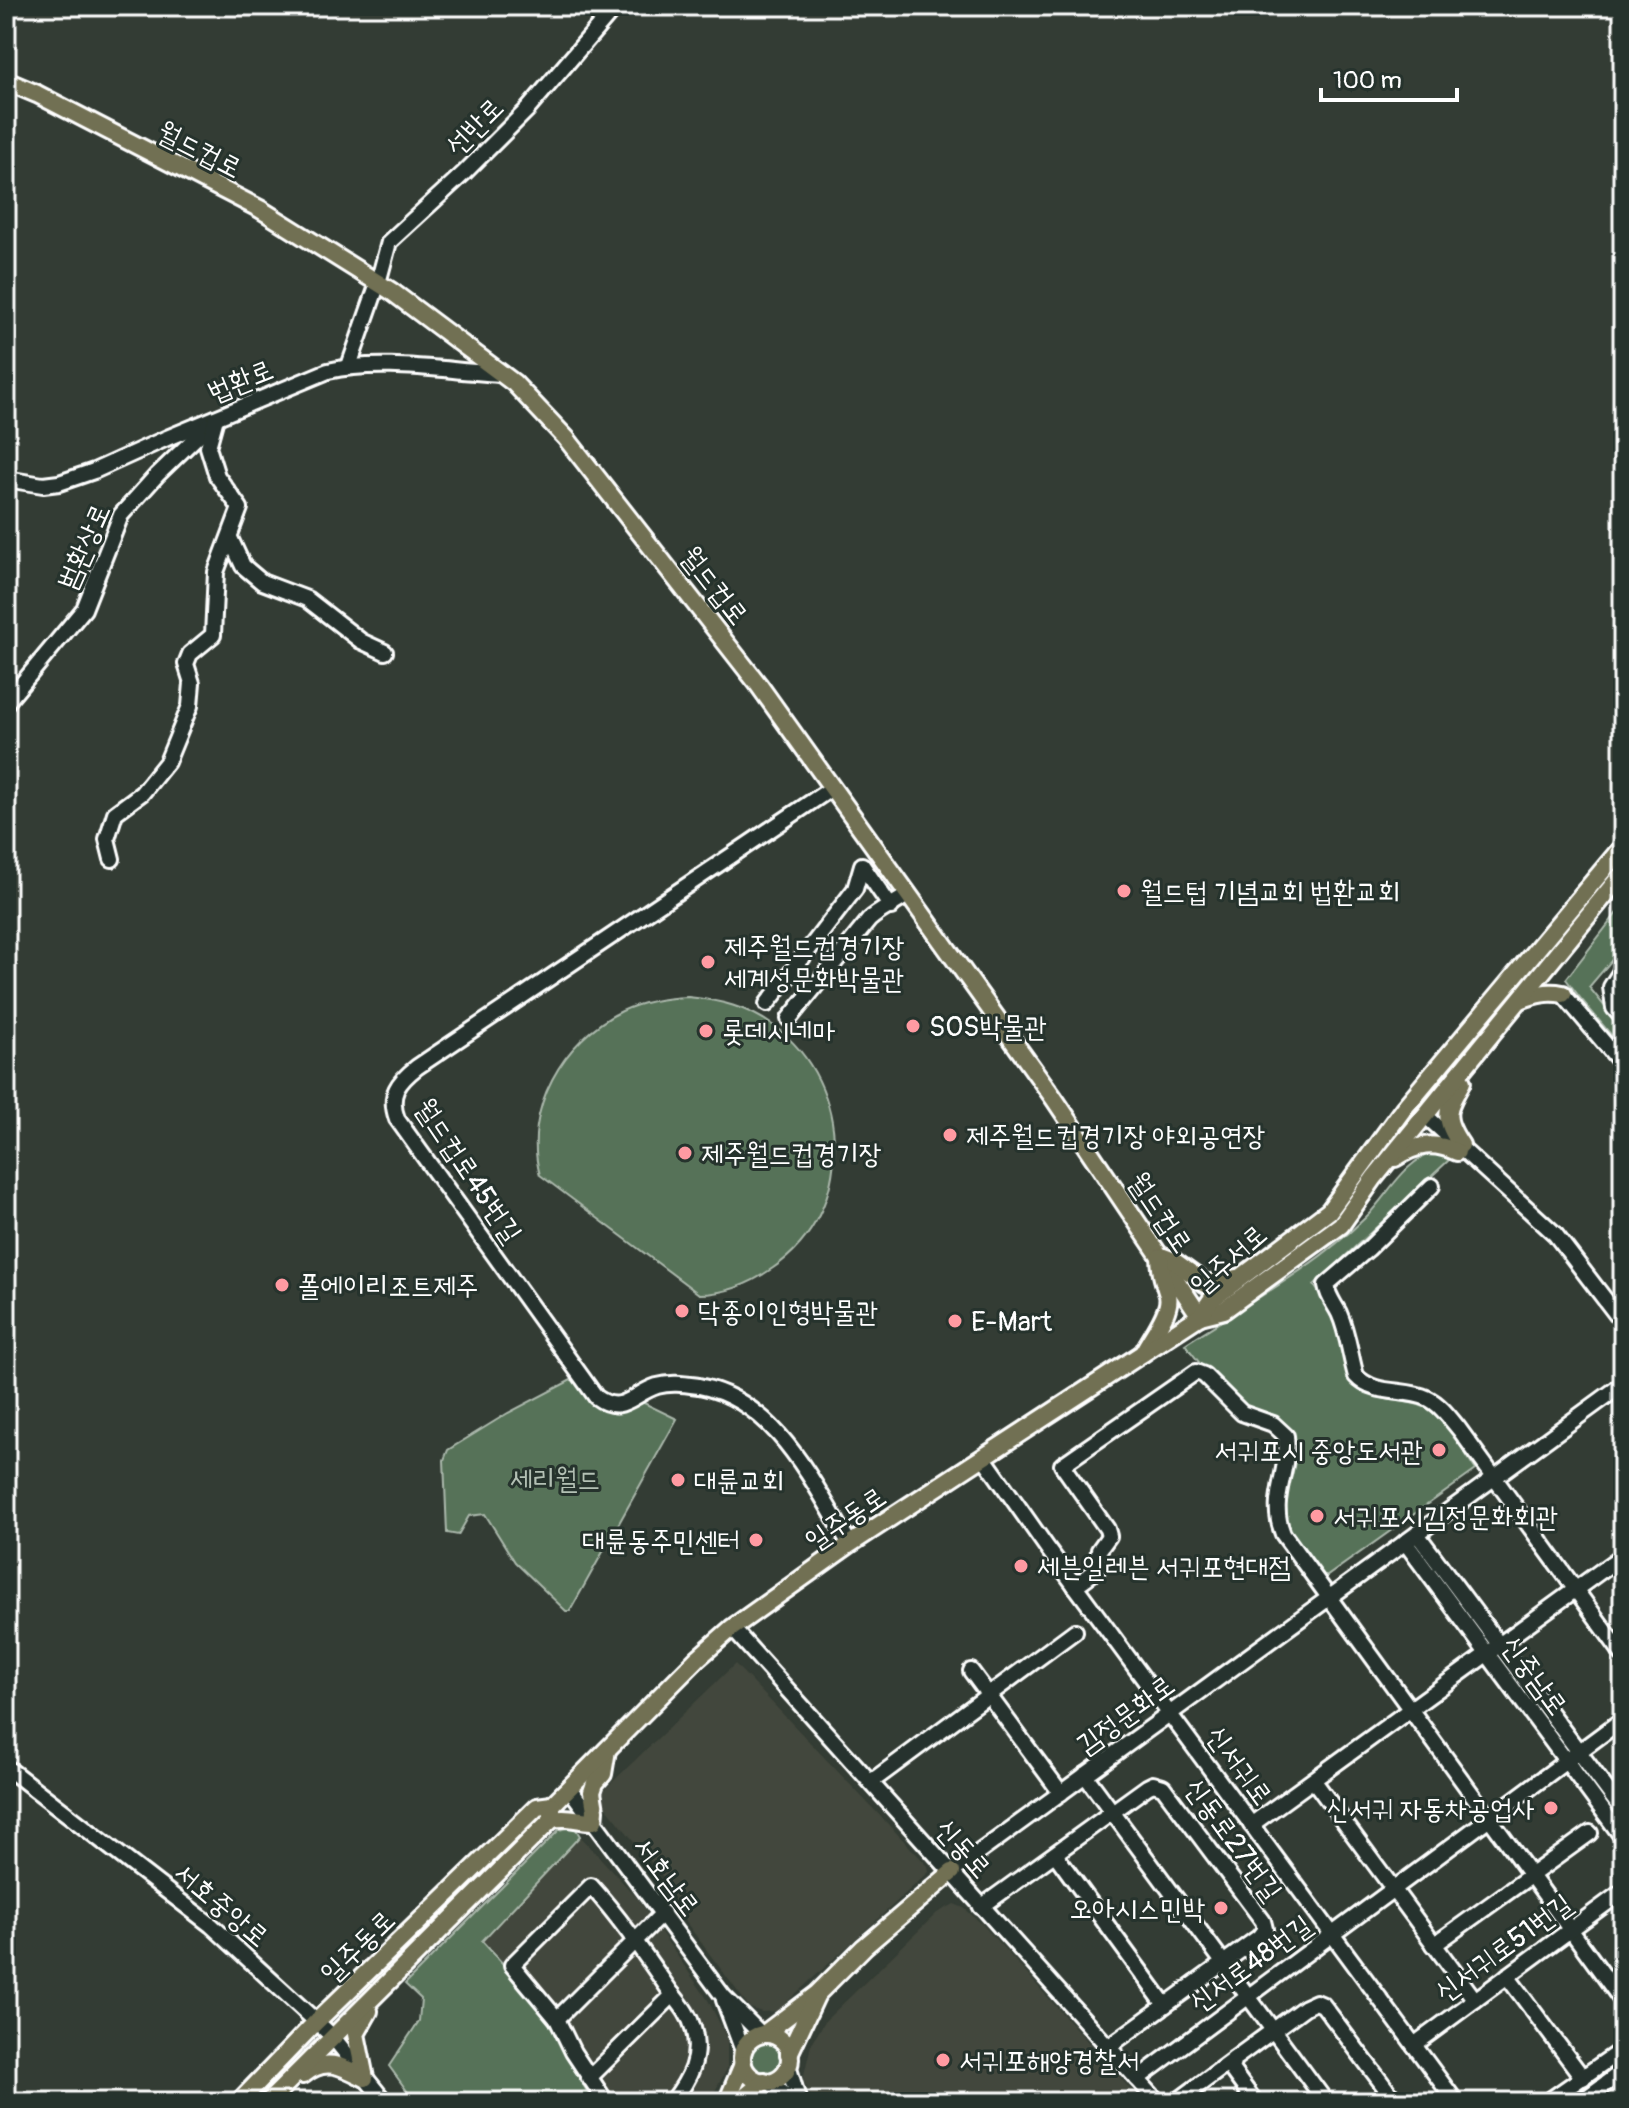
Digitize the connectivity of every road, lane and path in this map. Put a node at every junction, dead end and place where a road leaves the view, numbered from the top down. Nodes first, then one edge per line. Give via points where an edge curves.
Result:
1 (616, 6) edge
2 (6, 81) edge
3 (378, 283) junction
4 (349, 366) junction
5 (502, 374) junction
6 (216, 418) junction
7 (6, 479) edge
8 (230, 538) junction
9 (385, 652) dead end
10 (6, 703) edge
11 (832, 788) junction
12 (1623, 846) edge
13 (112, 859) dead end
14 (1623, 873) edge
15 (907, 895) junction
16 (891, 907) junction
17 (1556, 956) junction
18 (1623, 968) edge
19 (1563, 994) junction
20 (1519, 1001) junction
21 (767, 1004) dead end
22 (1623, 1018) edge
23 (789, 1019) dead end
24 (1479, 1049) junction
25 (1623, 1065) edge
26 (1407, 1105) junction
27 (1423, 1118) junction
28 (1463, 1152) junction
29 (1374, 1178) junction
30 (1432, 1186) dead end
31 (1160, 1255) junction
32 (1242, 1277) junction
33 (1200, 1316) junction
34 (1623, 1323) edge
35 (1142, 1354) junction
36 (1623, 1384) edge
37 (984, 1458) junction
38 (1492, 1478) junction
39 (1411, 1538) junction
40 (850, 1544) junction
41 (1623, 1555) edge
42 (1075, 1586) junction
43 (1574, 1590) junction
44 (1330, 1598) junction
45 (732, 1628) junction
46 (1075, 1631) dead end
47 (1620, 1645) edge
48 (1494, 1650) junction
49 (971, 1671) dead end
50 (989, 1695) junction
51 (1411, 1710) junction
52 (1170, 1713) junction
53 (1623, 1719) edge
54 (607, 1750) junction
55 (1573, 1757) junction
56 (6, 1767) edge
57 (1085, 1775) junction
58 (1314, 1781) junction
59 (871, 1782) junction
60 (569, 1788) junction
61 (1061, 1793) junction
62 (1623, 1811) edge
63 (552, 1812) junction
64 (1112, 1812) junction
65 (1490, 1818) junction
66 (594, 1821) junction
67 (1251, 1825) junction
68 (1590, 1833) dead end
69 (1623, 1838) edge
70 (1055, 1854) junction
71 (952, 1872) junction
72 (1532, 1875) junction
73 (1393, 1889) junction
74 (1623, 1891) edge
75 (981, 1907) junction
76 (663, 1913) junction
77 (1571, 1929) junction
78 (1332, 1935) junction
79 (635, 1941) junction
80 (1434, 1945) junction
81 (1223, 1962) junction
82 (1507, 1976) junction
83 (389, 1980) junction
84 (817, 1994) junction
85 (673, 1995) junction
86 (723, 1996) junction
87 (1249, 1996) junction
88 (1475, 2000) junction
89 (1623, 2002) edge
90 (1165, 2005) junction
91 (557, 2019) junction
92 (316, 2022) junction
93 (1273, 2029) junction
94 (763, 2034) junction
95 (332, 2036) junction
96 (1414, 2045) junction
97 (1108, 2047) junction
98 (1623, 2049) edge
99 (743, 2058) junction
100 (1234, 2059) junction
101 (789, 2060) junction
102 (1623, 2071) edge
103 (365, 2078) junction
104 (589, 2078) junction
105 (1583, 2078) junction
106 (1137, 2079) junction
107 (766, 2081) junction
108 (269, 2101) edge
109 (239, 2102) edge
110 (385, 2102) edge
111 (606, 2102) edge
112 (672, 2102) edge
113 (727, 2102) edge
114 (739, 2102) edge
115 (796, 2102) edge
116 (1158, 2102) edge
117 (1176, 2102) edge
118 (1255, 2102) edge
119 (1326, 2102) edge
120 (1396, 2102) edge
121 (1456, 2102) edge
122 (1547, 2102) edge
123 (1581, 2102) edge

1 - 3 street, 선반로 via 527,110 389,242
2 - 3 main road, 월드컵로 via 260,209
3 - 4 street, 선반로
3 - 5 main road, 월드컵로
4 - 5 street, 법환로
4 - 6 street, 법환로
5 - 11 main road, 월드컵로 via 566,438 758,684
6 - 7 street, 법환로 via 59,483
6 - 8 street via 208,447 217,476 240,508
6 - 10 street, 범환상로 via 121,515 84,609
8 - 9 street via 243,566 262,582 307,599 361,641
8 - 13 street via 216,572 213,635 186,664 192,683 181,733 167,762 142,793 115,813 107,839
11 - 15 main road, 월드컵로
11 - 40 street, 월드컵로45번길 via 417,1067 398,1082 393,1104 397,1119 596,1397 619,1405 656,1387 680,1383 747,1404 777,1432
12 - 26 main road, 일주서로
14 - 17 main road, 일주서로
15 - 16 street
15 - 31 main road, 월드컵로
16 - 21 street via 862,865 849,898
16 - 23 street via 869,920
17 - 19 main road
17 - 20 main road, 일주서로
18 - 22 street via 1611,987 1614,1008
19 - 20 main road via 1539,993
19 - 25 street
20 - 24 main road, 일주서로
24 - 27 main road, 일주서로
24 - 28 main road via 1475,1067 1462,1081 1447,1117
26 - 27 main road
26 - 32 main road, 일주서로 via 1329,1211
27 - 28 street
27 - 29 main road, 일주서로
28 - 29 main road via 1434,1144 1419,1146 1393,1159
28 - 34 street via 1555,1234
29 - 33 main road, 일주서로 via 1341,1225 1224,1310
30 - 38 street via 1331,1278 1327,1295 1339,1312 1360,1380 1434,1402
31 - 32 main road via 1206,1284
31 - 33 main road, 월드컵로
31 - 35 main road via 1169,1306
32 - 33 main road, 일주서로 via 1211,1300
33 - 35 main road, 일주동로
35 - 37 main road, 일주동로
36 - 38 street, 김정문화로
37 - 40 main road, 일주동로
37 - 42 street, 신서귀로
38 - 39 street, 김정문화로
38 - 43 street
39 - 44 street, 김정문화로
39 - 48 street, 신중남로
40 - 45 main road, 일주동로
41 - 43 street
42 - 44 street via 1097,1570 1108,1532 1062,1465 1196,1372 1242,1413 1273,1424 1286,1436 1277,1520
42 - 52 street, 신서귀로
43 - 47 street
43 - 48 street
44 - 51 street
44 - 52 street, 김정문화로
45 - 54 main road, 일주동로
45 - 59 street, 신동로
46 - 50 street
48 - 51 street
48 - 55 street, 신중남로
49 - 50 street
50 - 59 street
50 - 61 street
51 - 58 street
51 - 65 street
52 - 57 street, 김정문화로
52 - 67 street, 신서귀로
53 - 55 street, 신서로48번길
54 - 60 main road, 일주동로
54 - 66 main road via 603,1774 592,1792
55 - 62 street, 신중남로
55 - 65 street, 신서로48번길
55 - 69 street, 신중남로
56 - 92 street, 서호중앙로 via 211,1925
57 - 61 street, 김정문화로
57 - 64 street
58 - 67 street
58 - 73 street
59 - 71 street, 신동로
60 - 63 main road, 일주동로
60 - 66 street, 서호남로
61 - 71 street, 김정문화로
63 - 66 main road
63 - 83 main road, 일주동로
63 - 92 main road, 일주동로 via 537,1807
64 - 70 street, 신동로27번길
64 - 81 street
64 - 81 street, 신동로27번길 via 1153,1784 1174,1801 1265,1927
65 - 72 street
65 - 73 street, 신서로48번길
66 - 76 street, 서호남로
67 - 78 street, 신서귀로
68 - 72 street
70 - 75 street, 신동로27번길
70 - 90 street
71 - 75 street, 신동로
71 - 84 main road
72 - 77 street
72 - 80 street
73 - 78 street, 신서로48번길
73 - 80 street
74 - 77 street, 신서귀로51번길
75 - 97 street, 신동로
76 - 79 street
76 - 86 street, 서호남로
77 - 82 street, 신서귀로51번길
77 - 89 street
78 - 87 street, 신서로48번길
78 - 96 street, 신서귀로
79 - 85 street
79 - 91 street
79 - 91 street via 591,1886 512,1965
80 - 88 street
81 - 87 street
81 - 90 street, 신동로27번길
82 - 88 street, 신서귀로51번길
82 - 105 street
83 - 95 main road, 일주동로
83 - 103 main road via 356,2034
84 - 94 main road
84 - 101 main road
85 - 104 street
85 - 112 street via 688,2014 696,2047 694,2066
86 - 94 street
86 - 99 street
87 - 93 street
87 - 106 street, 신서로48번길
88 - 96 street, 신서귀로51번길
90 - 97 street, 신동로27번길
91 - 104 street
92 - 95 street, 서호중앙로
92 - 109 main road, 일주동로
93 - 100 street
93 - 119 street
93 - 120 street via 1305,2007 1323,2005
94 - 99 main road via 750,2040
94 - 101 main road via 781,2039
95 - 103 street, 서호중앙로
95 - 108 main road, 일주동로
96 - 121 street, 신서귀로
97 - 106 street, 신동로
98 - 105 street
99 - 107 main road via 752,2077
99 - 113 main road
100 - 117 street
100 - 118 street via 1231,2069
101 - 107 main road via 781,2076
101 - 115 street
102 - 123 street
103 - 108 main road via 334,2063 322,2064
103 - 110 street, 서호중앙로
104 - 111 street
105 - 122 street
106 - 116 street, 신동로
107 - 114 main road
107 - 115 street

